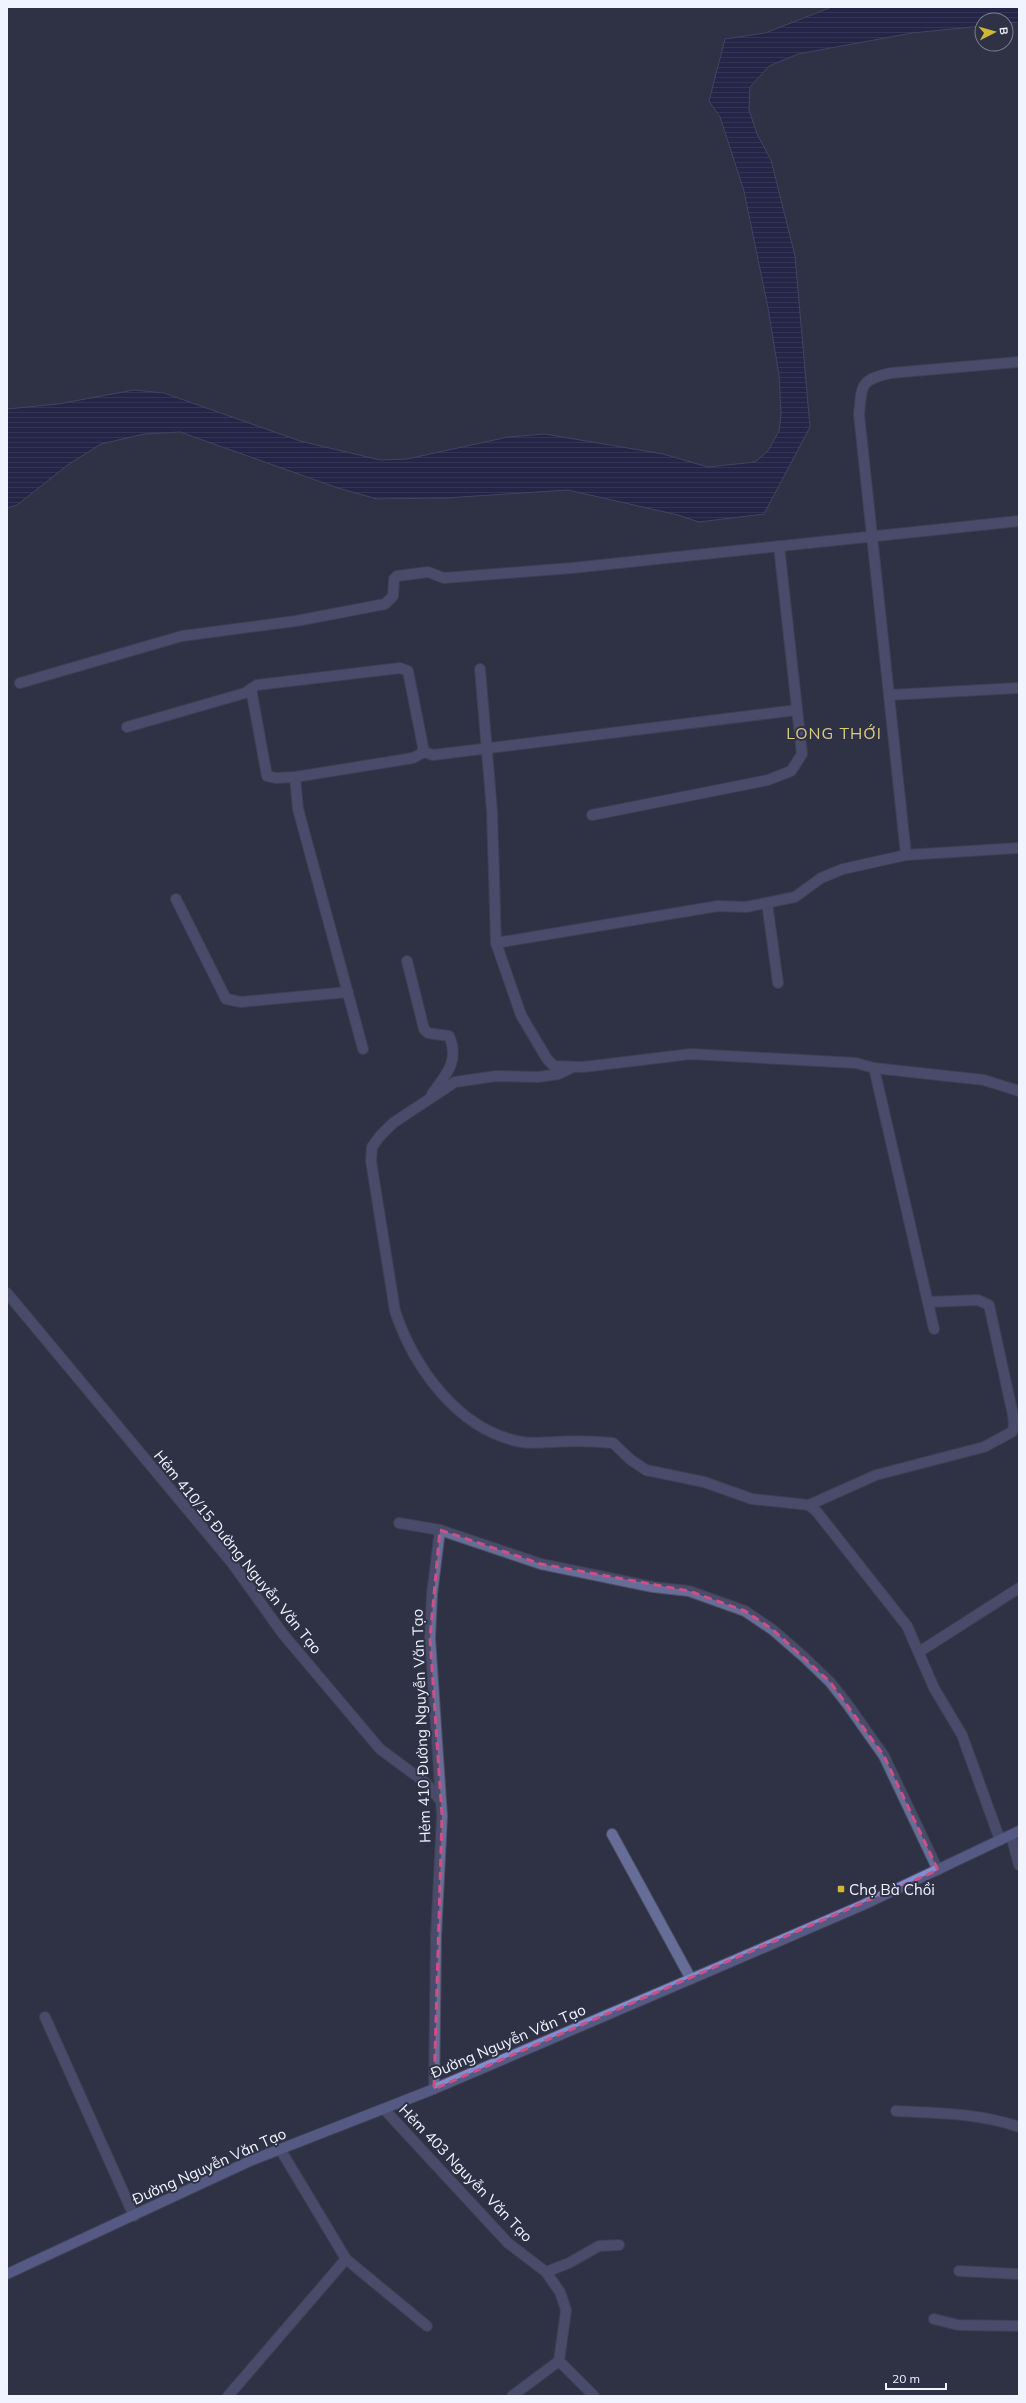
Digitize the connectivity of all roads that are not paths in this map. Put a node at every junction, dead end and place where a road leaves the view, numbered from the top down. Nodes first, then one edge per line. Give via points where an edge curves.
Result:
1 (1019, 362) edge
2 (1019, 521) edge
3 (872, 536) junction
4 (779, 546) junction
5 (480, 669) dead end
6 (20, 683) dead end
7 (251, 688) junction
8 (1019, 688) edge
9 (889, 695) junction
10 (797, 710) junction
11 (127, 727) dead end
12 (487, 748) junction
13 (424, 752) junction
14 (295, 777) junction
15 (592, 815) dead end
16 (1019, 848) edge
17 (906, 855) junction
18 (176, 899) dead end
19 (767, 903) junction
20 (496, 942) junction
21 (408, 961) dead end
22 (778, 984) dead end
23 (348, 992) junction
24 (363, 1049) dead end
25 (573, 1067) junction
26 (874, 1068) junction
27 (1019, 1091) edge
28 (428, 1099) junction
29 (7, 1294) edge
30 (928, 1302) junction
31 (934, 1329) dead end
32 (1015, 1431) edge
33 (809, 1506) junction
34 (399, 1523) dead end
35 (440, 1530) junction
36 (1019, 1588) edge
37 (919, 1652) junction
38 (440, 1800) junction
39 (1015, 1833) edge
40 (612, 1834) dead end
41 (1000, 1840) junction
42 (1019, 1865) edge
43 (938, 1870) junction
44 (691, 1979) junction
45 (44, 2017) dead end
46 (434, 2089) junction
47 (384, 2109) junction
48 (896, 2111) dead end
49 (1019, 2127) edge
50 (280, 2149) junction
51 (134, 2216) junction
52 (619, 2245) dead end
53 (346, 2259) junction
54 (959, 2271) dead end
55 (546, 2272) junction
56 (7, 2274) edge
57 (1019, 2274) edge
58 (934, 2319) dead end
59 (427, 2326) dead end
60 (1019, 2326) edge
61 (559, 2361) junction
62 (228, 2396) edge
63 (512, 2396) edge
64 (594, 2396) edge

1 - 3 street via 891,373 871,378 862,388 859,414
2 - 3 street
3 - 4 street
3 - 9 street
4 - 6 street via 444,578 428,572 397,576 394,579 393,596 385,604 296,621 182,636
4 - 10 street
5 - 12 street
7 - 11 street via 245,692
7 - 13 street via 257,685 393,668 408,671
7 - 14 street via 266,776
8 - 9 street
9 - 17 street
10 - 12 street
10 - 15 street via 802,754 791,771 768,780
12 - 13 street via 433,755
12 - 20 street via 492,811
13 - 14 street via 413,758
14 - 23 street via 298,809
16 - 17 street
17 - 19 street via 843,869 821,878 795,897
18 - 23 street via 226,999 241,1002
19 - 20 street via 746,907 718,906
19 - 22 street
20 - 25 street via 521,1015 543,1052 554,1066
21 - 28 street via 424,1028 428,1033 449,1036 452,1045 451,1068
23 - 24 street
25 - 26 street via 691,1054 856,1063
25 - 28 street via 559,1074 538,1077 496,1076 455,1082
26 - 27 street via 984,1080
26 - 30 street
28 - 33 street via 393,1123 375,1141 371,1161 395,1311 403,1333 428,1375 448,1402 476,1424 503,1438 524,1442 613,1443 630,1460 646,1470 704,1482 752,1499
29 - 38 street, Hẻm 410/15 Đường Nguyễn Văn Tạo via 232,1563 283,1634 380,1749 426,1783
30 - 31 street
30 - 32 street via 978,1300 989,1305
32 - 33 street via 984,1447 876,1475
33 - 37 street via 817,1512 907,1626
34 - 35 street
35 - 38 street, Hẻm 410 Đường Nguyễn Văn Tạo via 432,1594 430,1638
35 - 43 street via 541,1564 689,1591 745,1611 773,1630 830,1682 884,1756
36 - 37 street
37 - 41 street via 934,1688 962,1735
38 - 46 street, Hẻm 410 Đường Nguyễn Văn Tạo via 442,1816 436,1936
39 - 41 main road, Đường Nguyễn Văn Tạo
39 - 42 street
40 - 44 street
41 - 43 main road, Đường Nguyễn Văn Tạo
43 - 44 main road, Đường Nguyễn Văn Tạo via 864,1905
44 - 46 main road, Đường Nguyễn Văn Tạo
45 - 51 street
46 - 47 main road, Đường Nguyễn Văn Tạo
47 - 50 main road, Đường Nguyễn Văn Tạo
47 - 55 street, Hẻm 403 Nguyễn Văn Tạo via 508,2243
48 - 49 street via 957,2114 1001,2121
50 - 51 main road, Đường Nguyễn Văn Tạo
50 - 53 street
51 - 56 main road, Đường Nguyễn Văn Tạo
52 - 55 street via 599,2246 569,2264
53 - 59 street
53 - 62 street
54 - 57 street
55 - 61 street, Hẻm 403 Nguyễn Văn Tạo via 560,2292 566,2310
58 - 60 street via 958,2325
61 - 63 street
61 - 64 street

